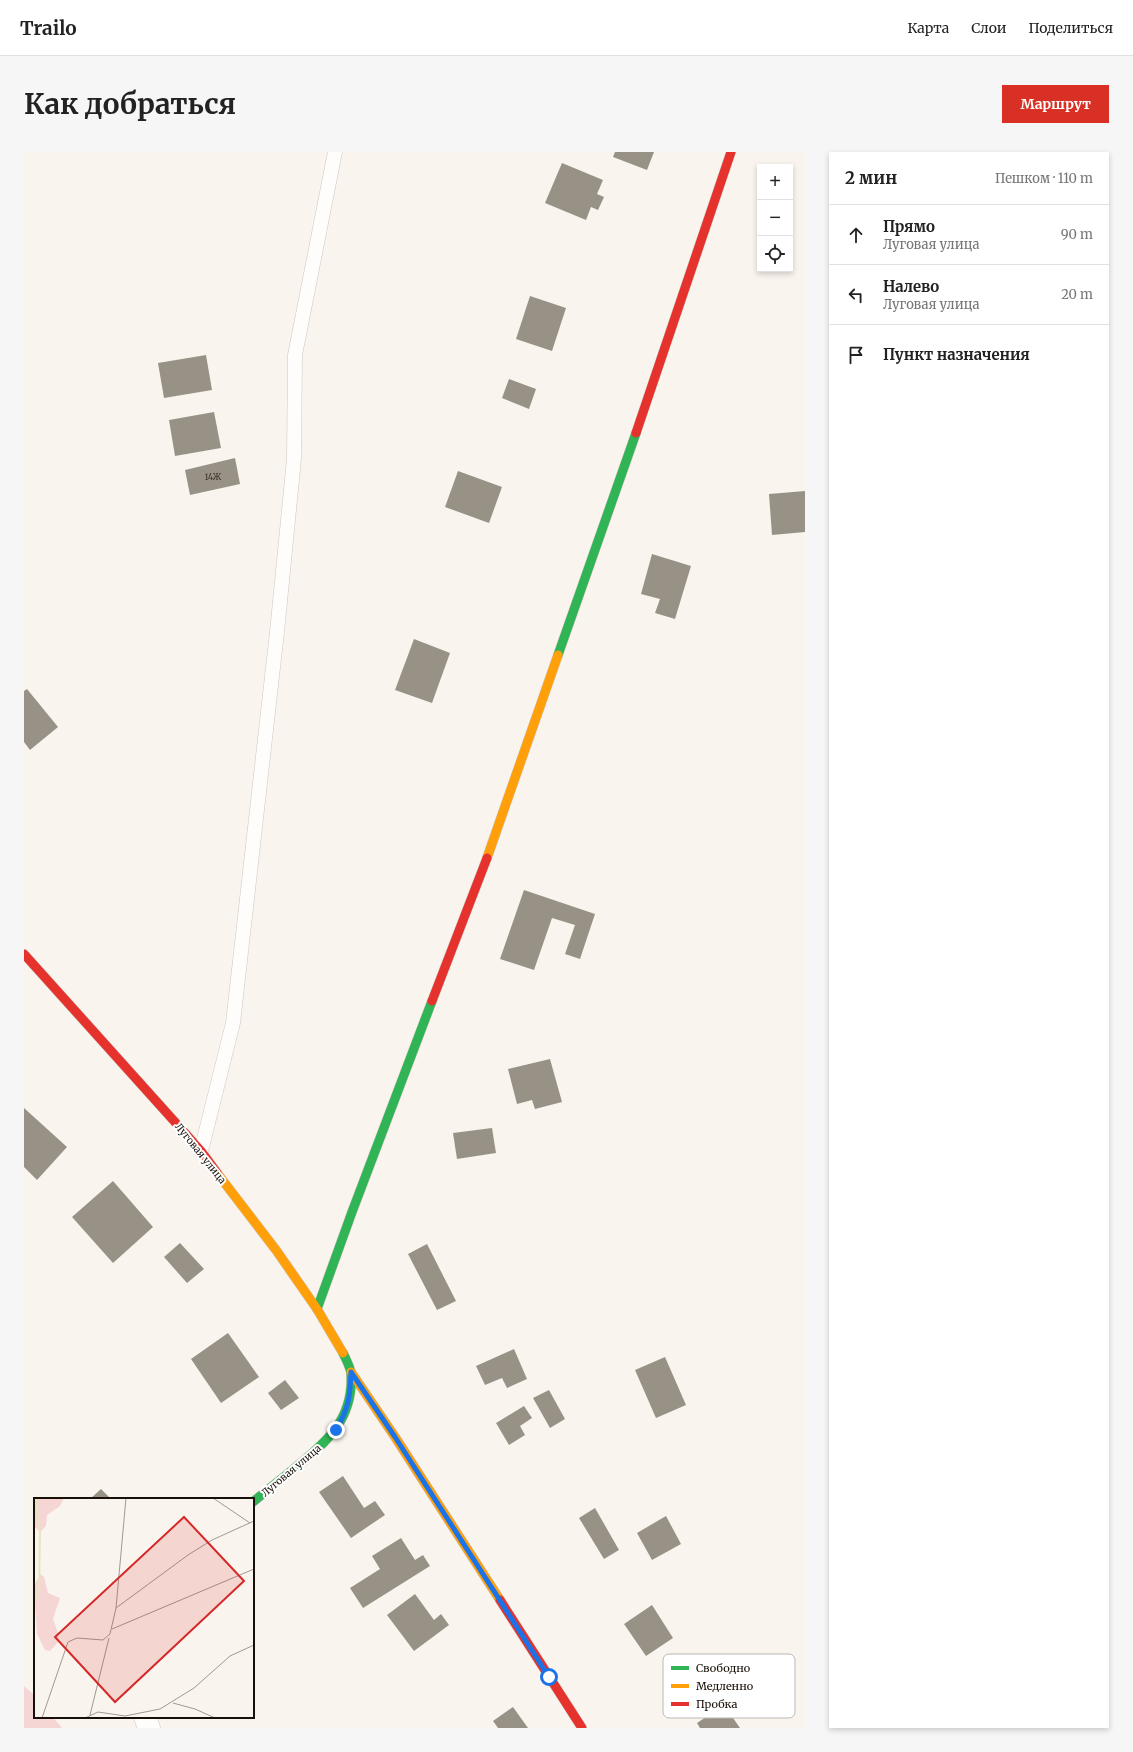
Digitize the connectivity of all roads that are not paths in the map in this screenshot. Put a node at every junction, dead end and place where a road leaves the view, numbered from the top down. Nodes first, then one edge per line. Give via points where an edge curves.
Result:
1 (335, 152) edge
2 (731, 152) edge
3 (24, 954) edge
4 (201, 1151) junction
5 (317, 1309) junction
6 (351, 1372) junction
7 (254, 1501) edge
8 (145, 1718) edge
9 (149, 1728) edge
10 (582, 1728) edge

1 - 4 lane via 295,355 294,459 278,632 233,1023
2 - 5 street via 652,387 482,871
3 - 4 street, Луговая улица
4 - 5 street, Луговая улица
5 - 6 street, Луговая улица via 341,1347
6 - 7 street, Луговая улица via 346,1412 336,1430 318,1450
6 - 10 street, Луговая улица
8 - 9 street

